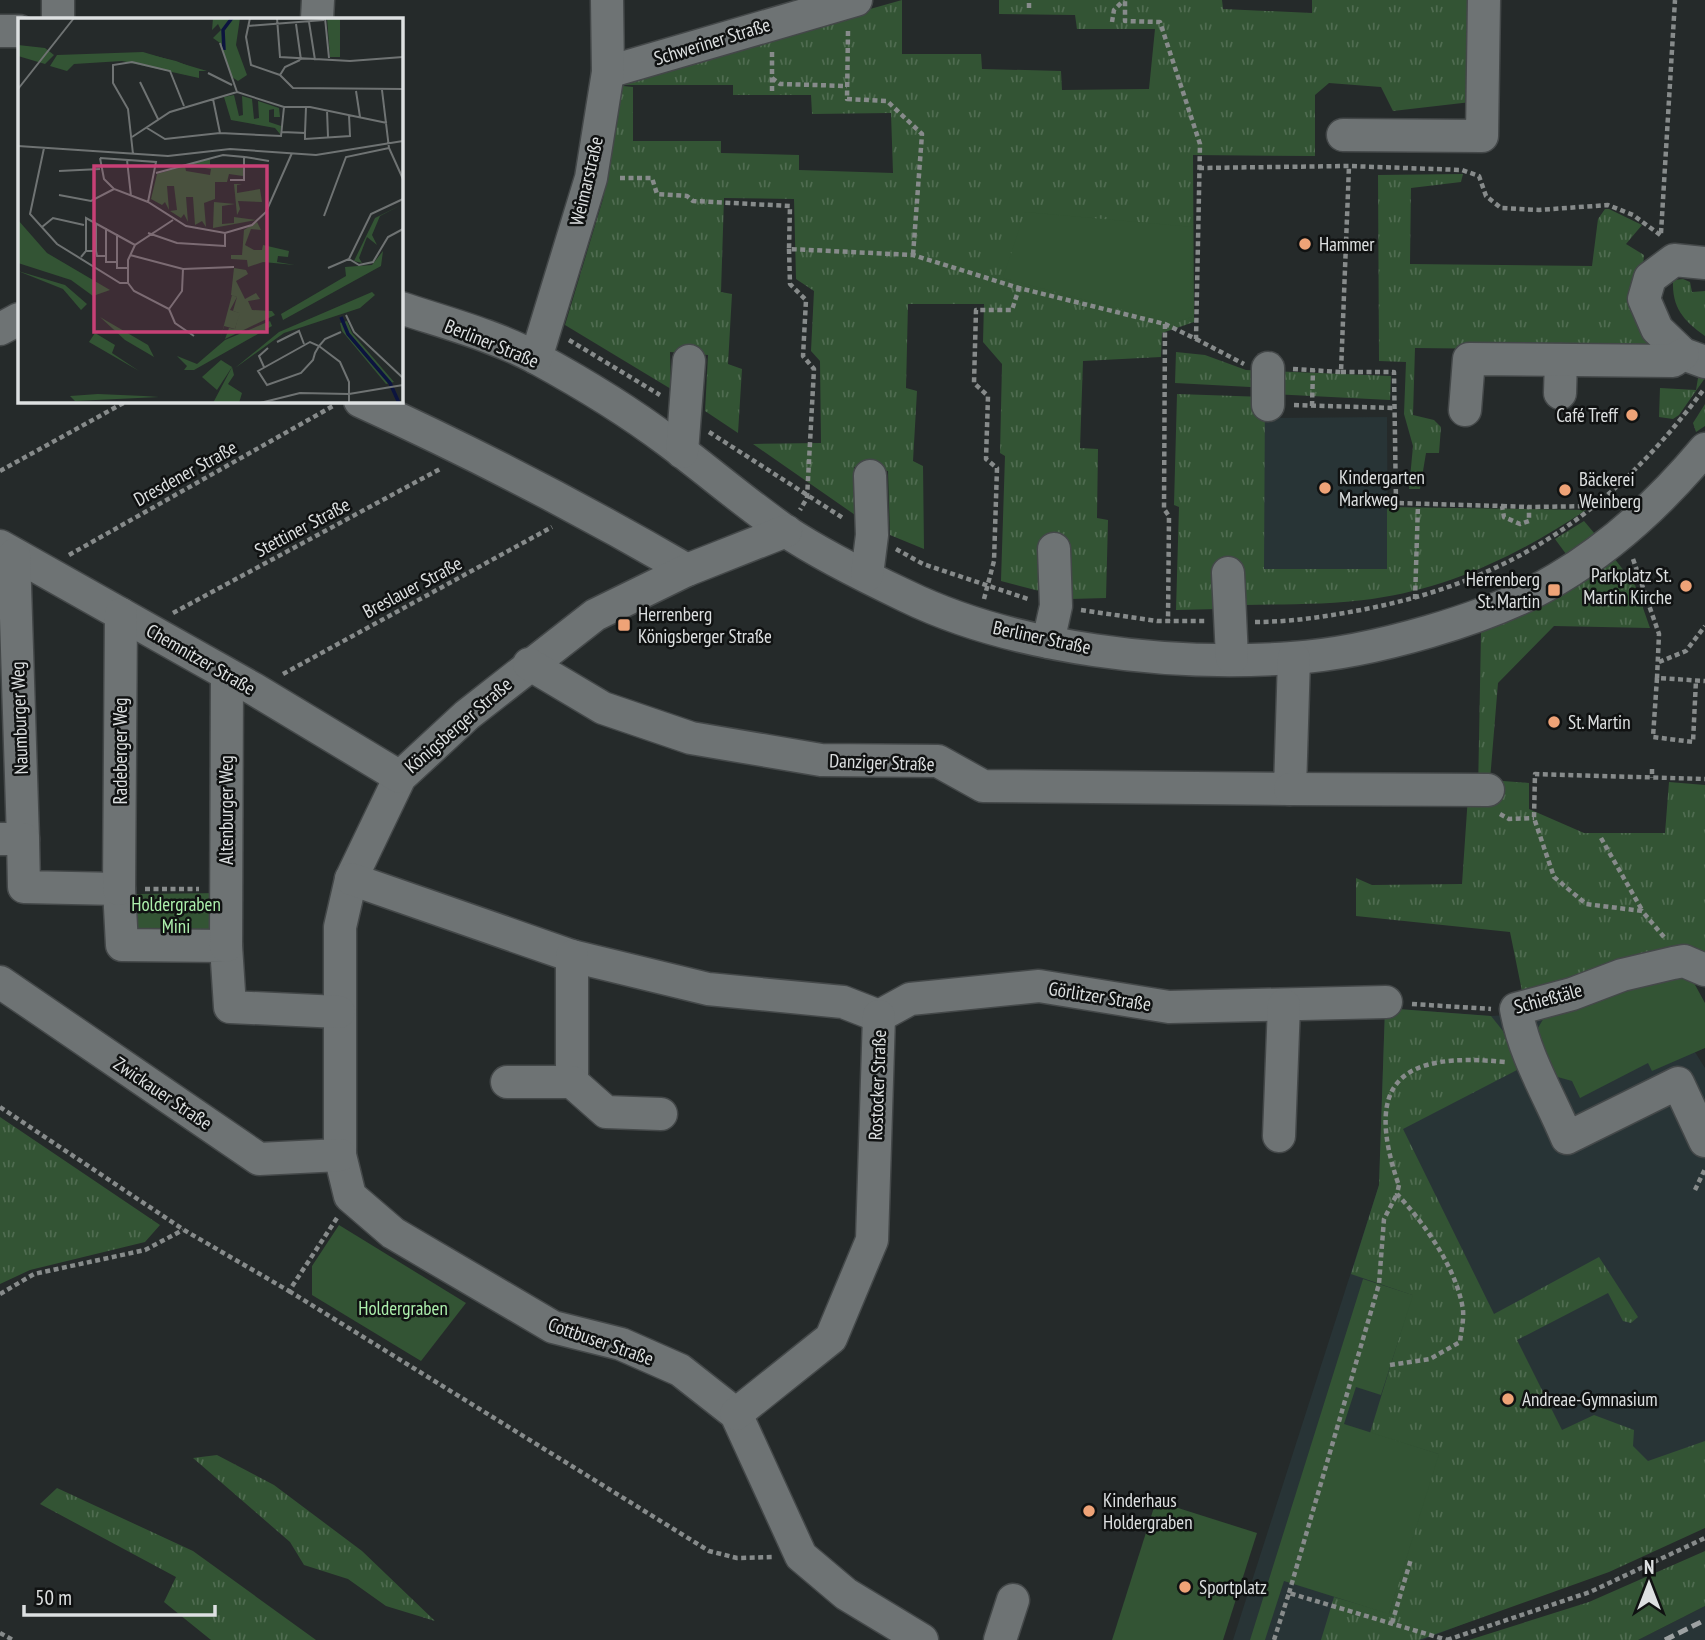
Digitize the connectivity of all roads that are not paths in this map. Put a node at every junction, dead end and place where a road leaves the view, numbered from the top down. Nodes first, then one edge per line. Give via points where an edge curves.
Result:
1 (58, 0) edge
2 (318, 0) edge
3 (607, 0) edge
4 (1485, 0) edge
5 (852, 1) edge
6 (58, 18) edge
7 (317, 18) edge
8 (0, 31) edge
9 (18, 31) edge
10 (608, 72) junction
11 (1343, 135) dead end
12 (1705, 263) edge
13 (402, 308) edge
14 (18, 320) edge
15 (0, 329) edge
16 (536, 358) junction
17 (1694, 358) edge
18 (689, 360) dead end
19 (1561, 360) junction
20 (1268, 368) road end
21 (1560, 393) dead end
22 (362, 402) edge
23 (1268, 405) road end
24 (1465, 411) dead end
25 (1705, 449) edge
26 (682, 452) junction
27 (870, 476) dead end
28 (786, 531) junction
29 (1054, 549) dead end
30 (19, 557) edge
31 (687, 570) junction
32 (1228, 573) dead end
33 (867, 575) junction
34 (134, 621) junction
35 (1048, 642) junction
36 (1231, 658) junction
37 (1294, 659) junction
38 (529, 664) junction
39 (227, 675) junction
40 (400, 777) junction
41 (1290, 789) junction
42 (1488, 790) dead end
43 (12, 839) edge
44 (351, 879) junction
45 (119, 889) junction
46 (226, 946) junction
47 (572, 956) junction
48 (1697, 971) edge
49 (0, 982) edge
50 (1386, 1002) road end
51 (1284, 1006) junction
52 (339, 1012) junction
53 (880, 1016) junction
54 (507, 1082) dead end
55 (572, 1082) junction
56 (661, 1114) dead end
57 (1279, 1136) dead end
58 (1705, 1141) edge
59 (340, 1155) junction
60 (736, 1414) junction
61 (1013, 1600) dead end
62 (922, 1640) edge
63 (1000, 1640) edge

1 - 6 street
2 - 7 street
3 - 10 street, Weimarstraße
4 - 11 street via 1482,136
5 - 10 street, Schweriner Straße
8 - 9 street
10 - 16 street, Weimarstraße via 591,178
12 - 17 street via 1674,260 1650,278 1644,299 1657,329
13 - 16 street, Berliner Straße
14 - 15 street
16 - 26 street, Berliner Straße
17 - 19 street
18 - 26 street
19 - 21 street
19 - 24 street via 1469,359
20 - 23 street
22 - 31 street via 471,452
25 - 37 street, Berliner Straße via 1654,504 1557,579 1491,611 1414,636
26 - 28 street, Berliner Straße
27 - 33 street via 873,535
28 - 31 street, Königsberger Straße
28 - 33 street, Berliner Straße
29 - 35 street via 1056,606
30 - 34 street, Chemnitzer Straße
30 - 43 street, Naumburger Weg
31 - 38 street, Königsberger Straße via 595,615
32 - 36 street
33 - 35 street, Berliner Straße via 908,598
34 - 39 street, Chemnitzer Straße
34 - 45 street, Radeberger Weg
35 - 36 street, Berliner Straße via 1154,658
36 - 37 street, Berliner Straße
37 - 41 street
38 - 40 street, Königsberger Straße
38 - 41 street, Danziger Straße via 603,708 678,734 808,758 938,761 983,786
39 - 40 street, Chemnitzer Straße
39 - 46 street, Altenburger Weg
40 - 44 street, Königsberger Straße
41 - 42 street, Danziger Straße
43 - 45 street, Naumburger Weg via 24,887
44 - 47 street, Rostocker Straße
44 - 52 street, Königsberger Straße via 340,927
45 - 46 street, Radeberger Weg via 122,945
46 - 52 street, Altenburger Weg via 230,1007
47 - 53 street, Rostocker Straße via 708,989 843,1002
47 - 55 street
48 - 58 street, Schießtäle via 1622,975 1516,1009 1529,1059 1567,1138 1678,1083
49 - 59 street, Zwickauer Straße via 258,1159
50 - 51 street, Görlitzer Straße
51 - 53 street, Görlitzer Straße via 1169,1007 1039,986 910,999
51 - 57 street
52 - 59 street, Königsberger Straße
53 - 60 street, Rostocker Straße via 872,1240 831,1338
54 - 55 street
55 - 56 street via 606,1112
59 - 60 street, Cottbuser Straße via 350,1196 393,1233 553,1327 621,1345 680,1370
60 - 62 street, Cottbuser Straße via 801,1556 846,1594
61 - 63 street

